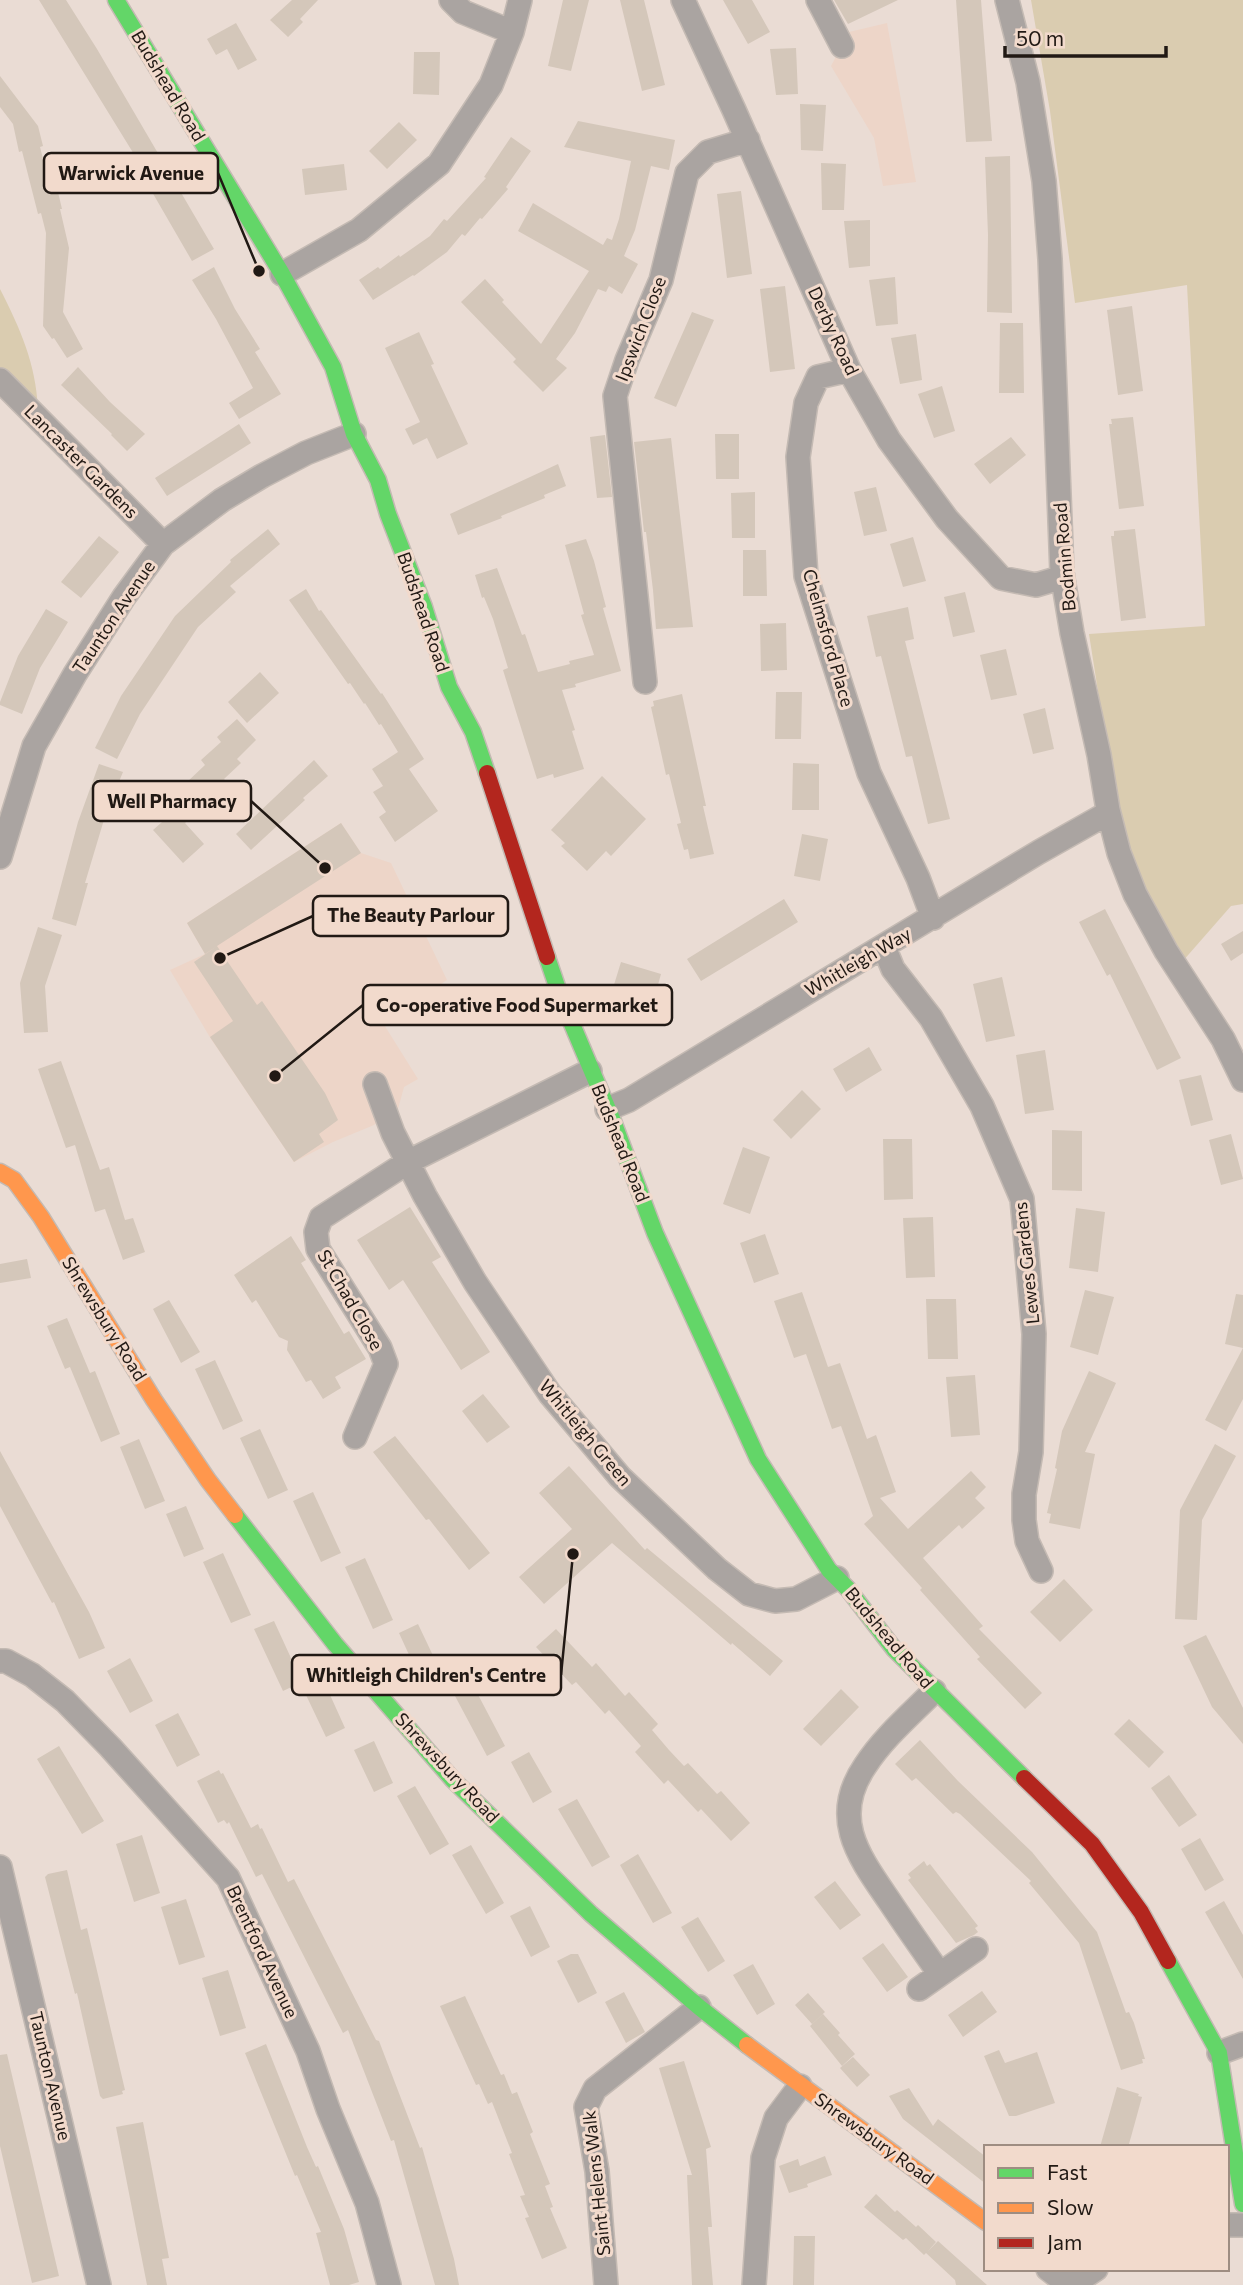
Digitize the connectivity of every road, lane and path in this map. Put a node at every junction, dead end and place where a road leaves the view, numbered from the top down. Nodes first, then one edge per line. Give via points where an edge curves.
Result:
1 (116, 0) edge
2 (451, 0) edge
3 (520, 0) edge
4 (683, 0) edge
5 (818, 0) edge
6 (1007, 0) edge
7 (512, 32) junction
8 (842, 46) dead end
9 (748, 140) junction
10 (282, 274) junction
11 (849, 370) junction
12 (0, 380) edge
13 (354, 434) junction
14 (163, 544) junction
15 (1063, 578) junction
16 (645, 682) dead end
17 (1108, 813) junction
18 (0, 857) edge
19 (933, 918) junction
20 (884, 947) junction
21 (590, 1071) junction
22 (1243, 1080) edge
23 (376, 1084) dead end
24 (607, 1109) junction
25 (408, 1162) junction
26 (0, 1172) edge
27 (355, 1437) dead end
28 (1041, 1571) dead end
29 (837, 1578) junction
30 (0, 1661) edge
31 (934, 1691) junction
32 (0, 1867) edge
33 (976, 1949) dead end
34 (939, 1973) junction
35 (919, 1989) dead end
36 (699, 2007) junction
37 (1243, 2045) edge
38 (1219, 2053) junction
39 (800, 2086) junction
40 (1243, 2204) edge
41 (984, 2221) edge
42 (1051, 2271) edge
43 (1093, 2271) edge
44 (99, 2285) edge
45 (389, 2285) edge
46 (606, 2285) edge
47 (754, 2285) edge
48 (1071, 2285) edge

1 - 10 street, Budshead Road
2 - 7 street via 463,12
3 - 7 street
4 - 9 street, Derby Road
5 - 8 street
6 - 15 street, Bodmin Road via 1028,82 1044,181
7 - 10 street via 491,85 439,164 359,230
9 - 11 street, Derby Road
9 - 16 street, Ipswich Close via 708,152 687,173 661,281 615,396
10 - 13 street, Budshead Road via 333,367
11 - 15 street, Derby Road via 905,462 947,519 1001,578 1036,585
11 - 19 street, Chelmsford Place via 818,377 806,403 798,457 806,576 869,773
12 - 14 street, Lancaster Gardens
13 - 14 street, Taunton Avenue via 262,476
13 - 21 street, Budshead Road via 378,481 449,687 473,732 561,998
14 - 18 street, Taunton Avenue via 131,586 34,746
15 - 17 street, Bodmin Road
17 - 19 street, Whitleigh Way
17 - 22 street, Bodmin Road via 1135,894
19 - 20 street, Whitleigh Way
20 - 24 street, Whitleigh Way
20 - 28 street, Lewes Gardens via 893,969 931,1017 982,1106 1022,1199 1034,1334 1024,1520 1027,1541
21 - 24 street, Budshead Road
21 - 25 street
23 - 25 street, Whitleigh Green
24 - 29 street, Budshead Road via 702,1342 758,1459
25 - 27 street, St Chad Close via 321,1218 316,1232 318,1249 386,1364
25 - 29 street, Whitleigh Green via 475,1282 550,1394 620,1477 716,1569 749,1594 775,1601 796,1599
26 - 36 street, Shrewsbury Road via 14,1180 41,1217 208,1480 335,1644 453,1780 591,1914
29 - 31 street, Budshead Road
30 - 45 street, Brentford Avenue via 33,1675 65,1701 228,1878 308,2051 367,2203
31 - 34 street via 863,1768 854,1787 849,1825 858,1856
31 - 38 street, Budshead Road via 1092,1844 1141,1912
32 - 44 street, Taunton Avenue
33 - 34 street
34 - 35 street
36 - 39 street, Shrewsbury Road
36 - 46 street, Saint Helens Walk via 595,2089 586,2107 597,2171
37 - 38 street
38 - 40 street, Budshead Road
39 - 41 street, Shrewsbury Road
39 - 47 street via 776,2118 763,2158
42 - 48 street
43 - 48 street

